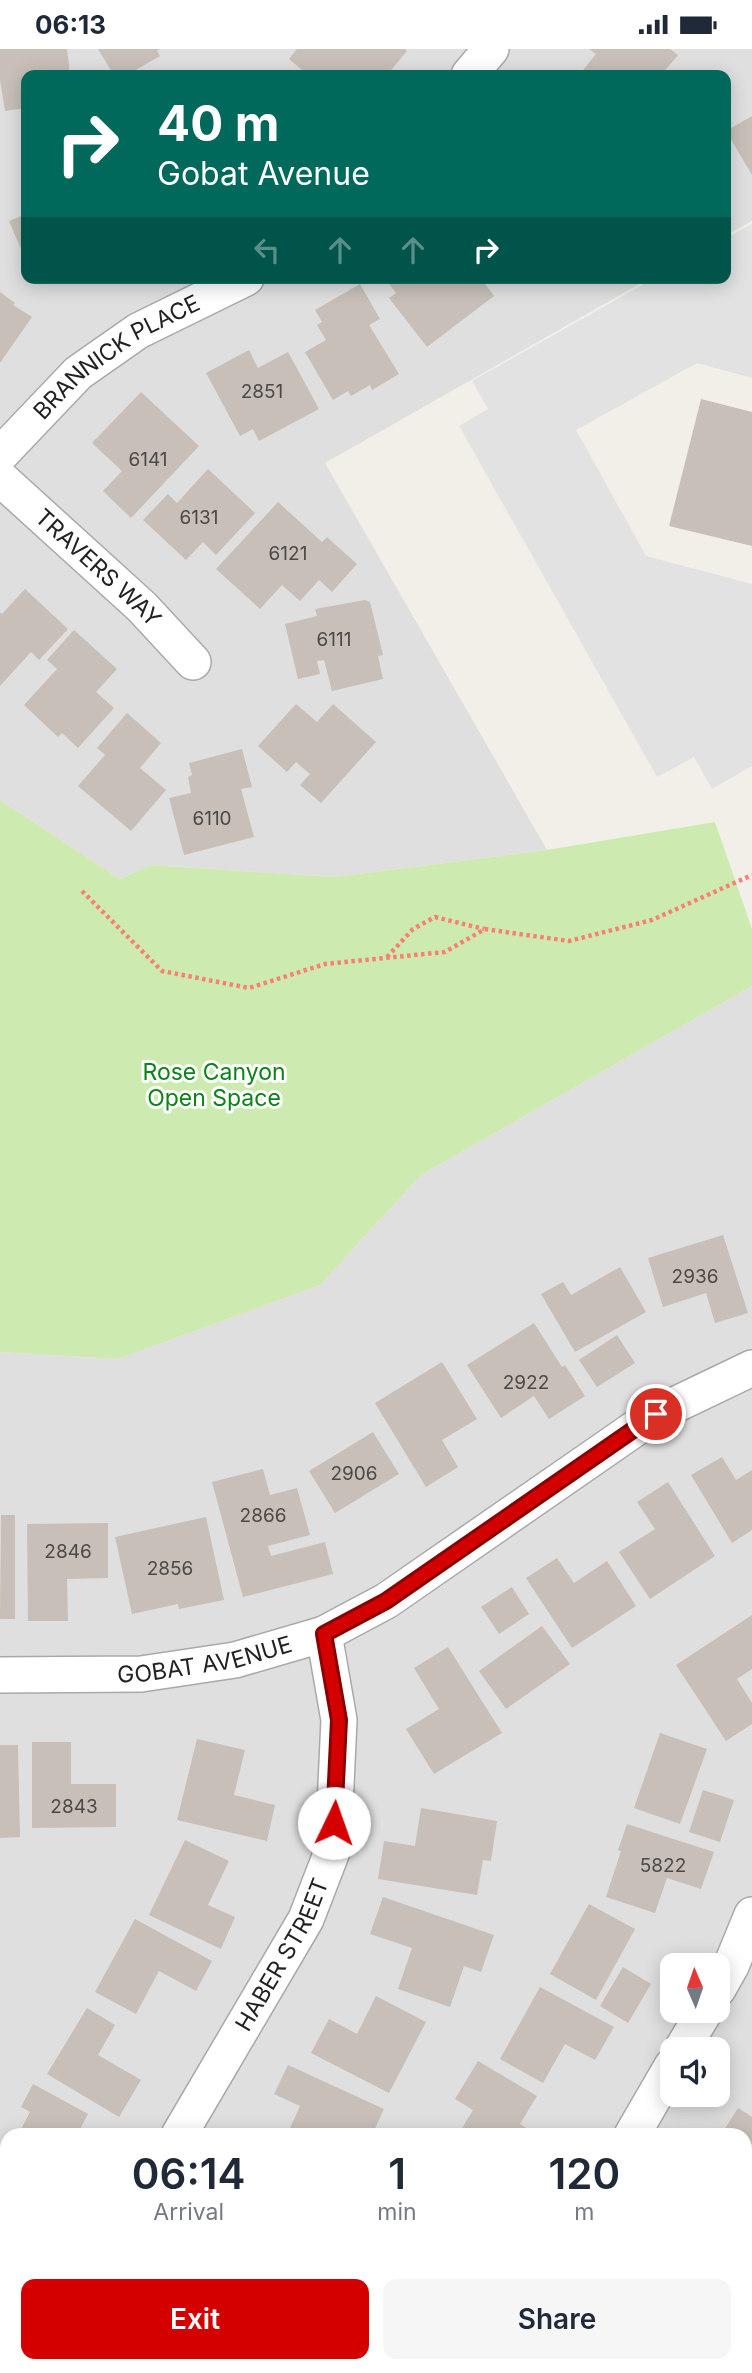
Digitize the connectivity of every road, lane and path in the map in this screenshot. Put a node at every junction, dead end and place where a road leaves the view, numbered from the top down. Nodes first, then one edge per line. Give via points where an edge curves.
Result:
1 (491, 49) edge
2 (474, 70) edge
3 (234, 284) edge
4 (0, 455) edge
5 (0, 478) edge
6 (193, 663) dead end
7 (752, 875) edge
8 (82, 891) dead end
9 (485, 929) junction
10 (387, 958) junction
11 (752, 1368) edge
12 (324, 1634) junction
13 (0, 1675) edge
14 (752, 1915) edge
15 (730, 1968) edge
16 (660, 2087) edge
17 (183, 2128) edge
18 (636, 2128) edge

1 - 2 street
3 - 4 street, BRANNICK PLACE via 138,331 78,373
5 - 6 street, TRAVERS WAY via 142,607
7 - 9 path via 652,920 569,941
8 - 10 path via 162,971 249,988 325,964
9 - 10 path via 445,952
9 - 10 path via 435,917 413,929
11 - 12 street, GOBAT AVENUE via 656,1414 386,1601
12 - 13 street, GOBAT AVENUE via 235,1660 142,1674
12 - 17 street, HABER STREET via 339,1720 333,1849 306,1919
14 - 15 street
16 - 18 street

